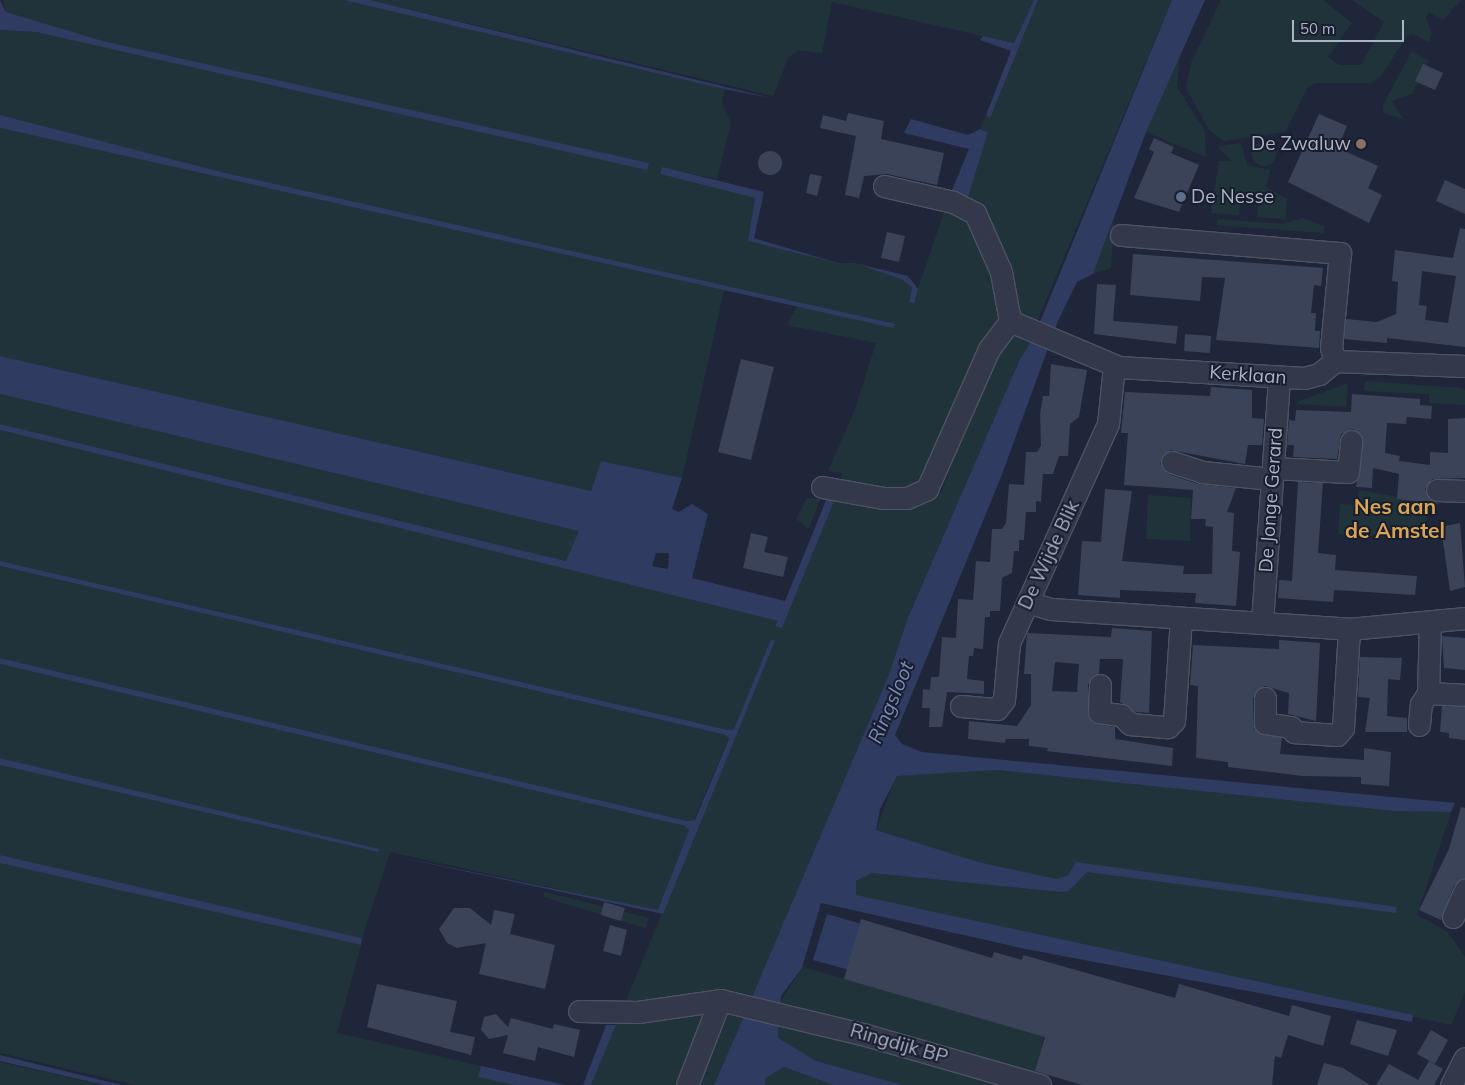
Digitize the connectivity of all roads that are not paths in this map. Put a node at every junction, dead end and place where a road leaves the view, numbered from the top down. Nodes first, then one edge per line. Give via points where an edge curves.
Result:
1 (884, 186) dead end
2 (1121, 235) dead end
3 (1010, 320) junction
4 (1335, 361) junction
5 (1114, 366) junction
6 (1465, 366) edge
7 (1279, 378) junction
8 (1351, 441) dead end
9 (1172, 462) dead end
10 (1272, 474) junction
11 (822, 487) dead end
12 (1437, 490) dead end
13 (1465, 491) edge
14 (1030, 603) junction
15 (1465, 618) edge
16 (1181, 619) junction
17 (1262, 622) junction
18 (1430, 623) junction
19 (1349, 630) junction
20 (1100, 685) dead end
21 (1428, 693) junction
22 (1463, 695) dead end
23 (1265, 698) dead end
24 (962, 706) dead end
25 (1419, 725) dead end
26 (1465, 890) edge
27 (1453, 917) dead end
28 (720, 1000) junction
29 (579, 1011) dead end
30 (1465, 1058) edge
31 (688, 1085) edge
32 (1040, 1085) edge
33 (1451, 1085) edge

1 - 3 street via 952,202 975,213 1001,272
2 - 4 street via 1340,253 1331,348
3 - 5 street, Kerklaan via 1053,342
3 - 11 street via 989,349 928,489 907,498 884,498
4 - 6 street
4 - 7 street, Kerklaan via 1319,374
5 - 7 street, Kerklaan
5 - 14 street, De Wijde Blik via 1108,424
7 - 10 street, De Jonge Gerard
8 - 10 street via 1348,472
9 - 10 street via 1202,472
10 - 17 street, De Jonge Gerard
12 - 13 street
14 - 16 street
14 - 24 street, De Wijde Blik via 1009,643 1004,700 997,709
15 - 18 street
16 - 17 street
16 - 20 street via 1174,720 1168,727 1130,724 1121,715 1099,712
17 - 19 street
18 - 19 street
18 - 21 street
19 - 23 street via 1343,728 1337,735 1294,732 1291,727 1266,723
21 - 22 street
21 - 25 street via 1421,704
26 - 27 street
28 - 29 street, Ringdijk BP via 638,1012
28 - 31 street
28 - 32 street, Ringdijk BP via 762,1008
30 - 33 street

